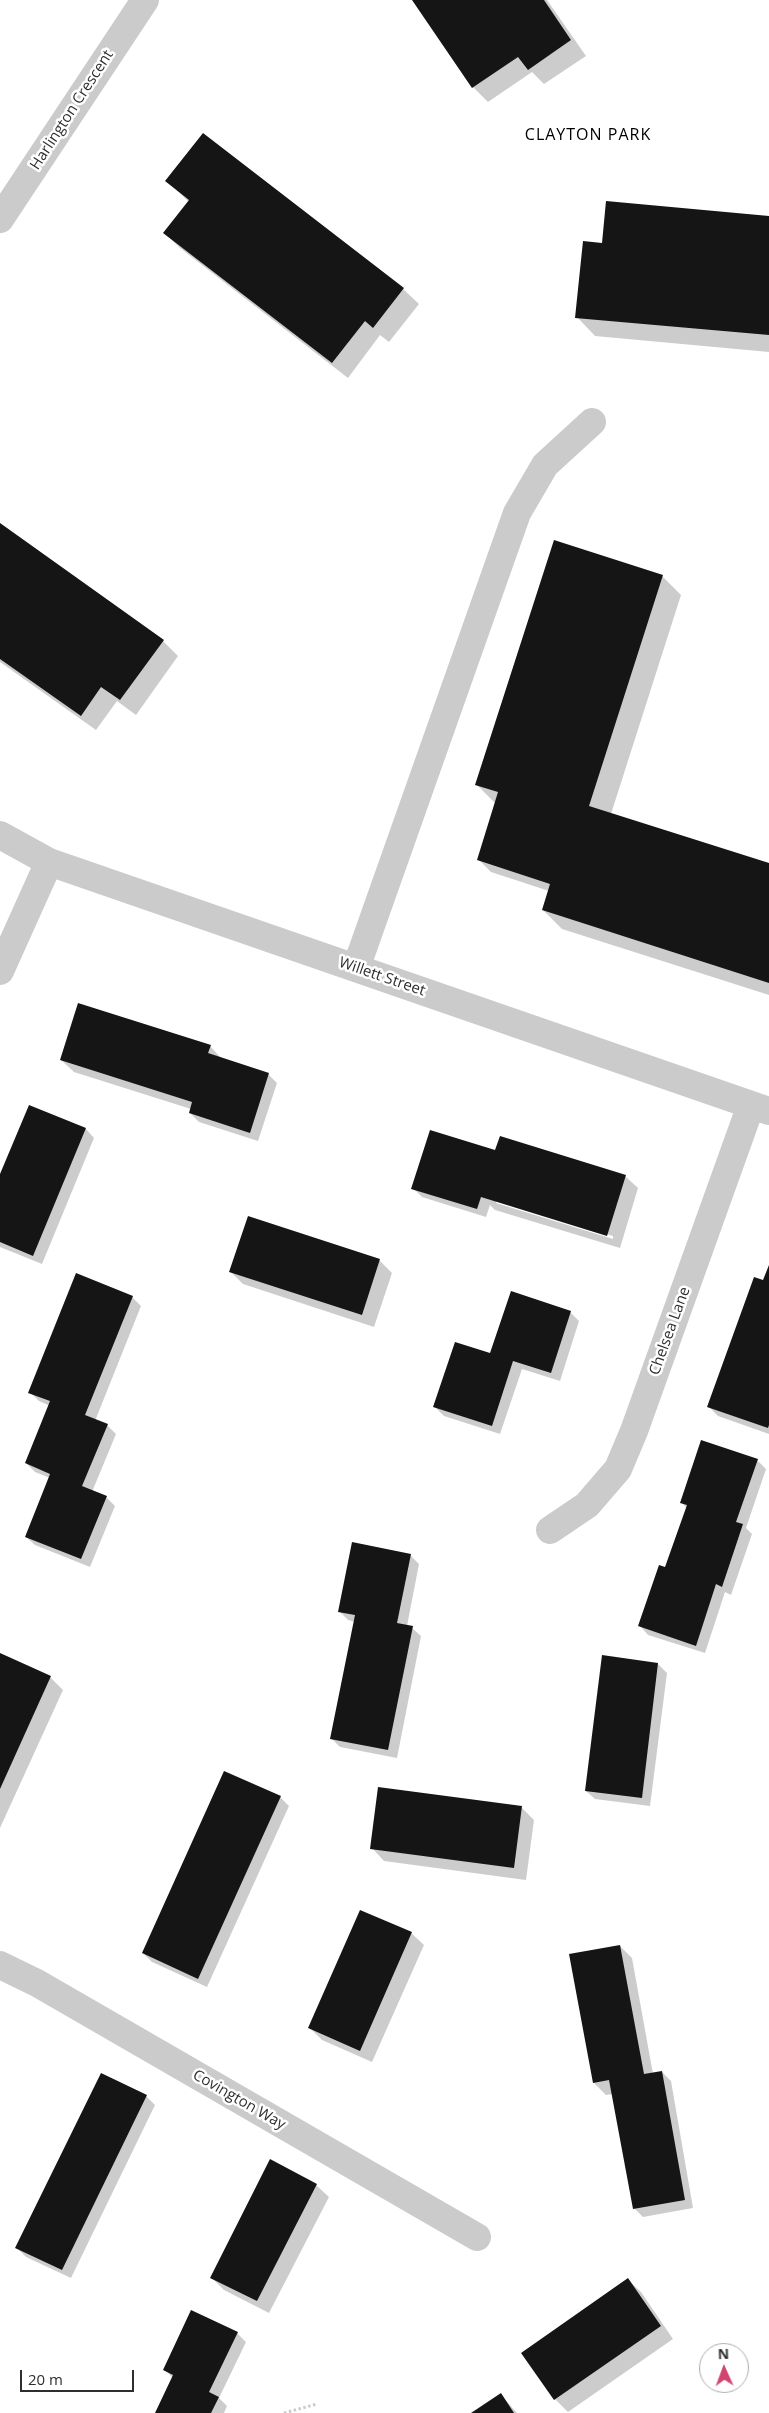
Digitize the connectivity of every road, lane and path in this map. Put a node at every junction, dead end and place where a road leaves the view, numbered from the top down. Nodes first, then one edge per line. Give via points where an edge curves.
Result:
1 (145, 0) edge
2 (0, 219) edge
3 (592, 422) dead end
4 (0, 835) edge
5 (49, 862) junction
6 (356, 968) junction
7 (0, 971) edge
8 (760, 1108) edge
9 (550, 1530) dead end
10 (0, 1965) edge
11 (477, 2237) dead end
12 (317, 2404) dead end
13 (284, 2413) edge

1 - 2 street, Harlington Crescent
3 - 6 street via 545,465 517,513
4 - 5 street, Willett Street
5 - 6 street, Willett Street
5 - 7 street
6 - 8 street, Willett Street
8 - 9 street, Chelsea Lane via 618,1469 587,1505
10 - 11 street, Covington Way via 37,1983
12 - 13 path

